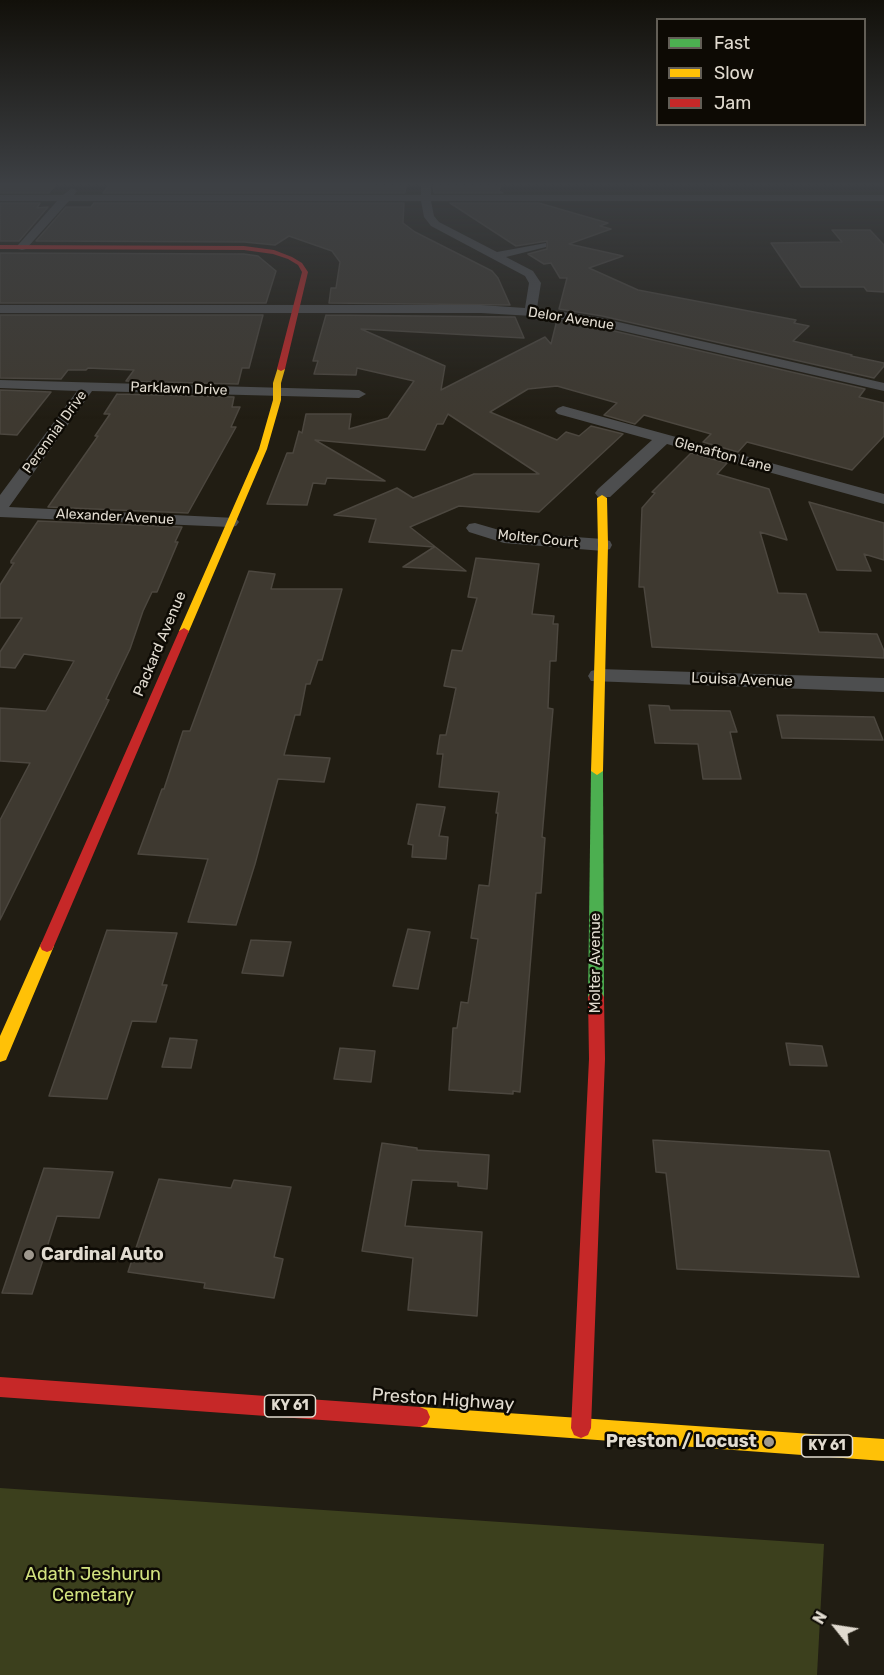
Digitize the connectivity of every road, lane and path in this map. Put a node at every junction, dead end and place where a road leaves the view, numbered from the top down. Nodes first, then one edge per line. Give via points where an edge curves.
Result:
1 (298, 262) edge
2 (508, 262) edge
3 (0, 309) edge
4 (294, 309) junction
5 (530, 312) junction
6 (0, 384) edge
7 (88, 386) junction
8 (884, 387) edge
9 (277, 392) junction
10 (358, 394) dead end
11 (563, 411) dead end
12 (663, 439) junction
13 (603, 495) joint
14 (884, 499) edge
15 (0, 507) edge
16 (0, 512) edge
17 (230, 522) junction
18 (475, 528) dead end
19 (603, 545) junction
20 (599, 676) junction
21 (884, 685) edge
22 (0, 1055) edge
23 (0, 1387) edge
24 (581, 1428) junction
25 (884, 1450) edge

1 - 4 street, Packard Avenue via 305,272
2 - 5 street via 533,279
3 - 4 street, Delor Avenue
4 - 5 street, Delor Avenue
4 - 9 street, Packard Avenue
5 - 8 street, Delor Avenue via 602,322
6 - 7 street, Parklawn Drive
7 - 9 street, Parklawn Drive
7 - 15 street, Perennial Drive
9 - 10 street, Parklawn Drive
9 - 17 street, Packard Avenue via 262,449
11 - 12 street, Glenafton Lane
12 - 13 street, Molter Avenue
12 - 14 street, Glenafton Lane
13 - 19 street, Molter Avenue
16 - 17 street, Alexander Avenue
17 - 22 street, Packard Avenue
18 - 19 street, Molter Court via 504,537
19 - 20 street, Molter Avenue
20 - 21 street, Louisa Avenue
20 - 24 street, Molter Avenue via 595,838 597,1059
23 - 24 street, Preston Highway / KY 61
24 - 25 street, Preston Highway / KY 61

